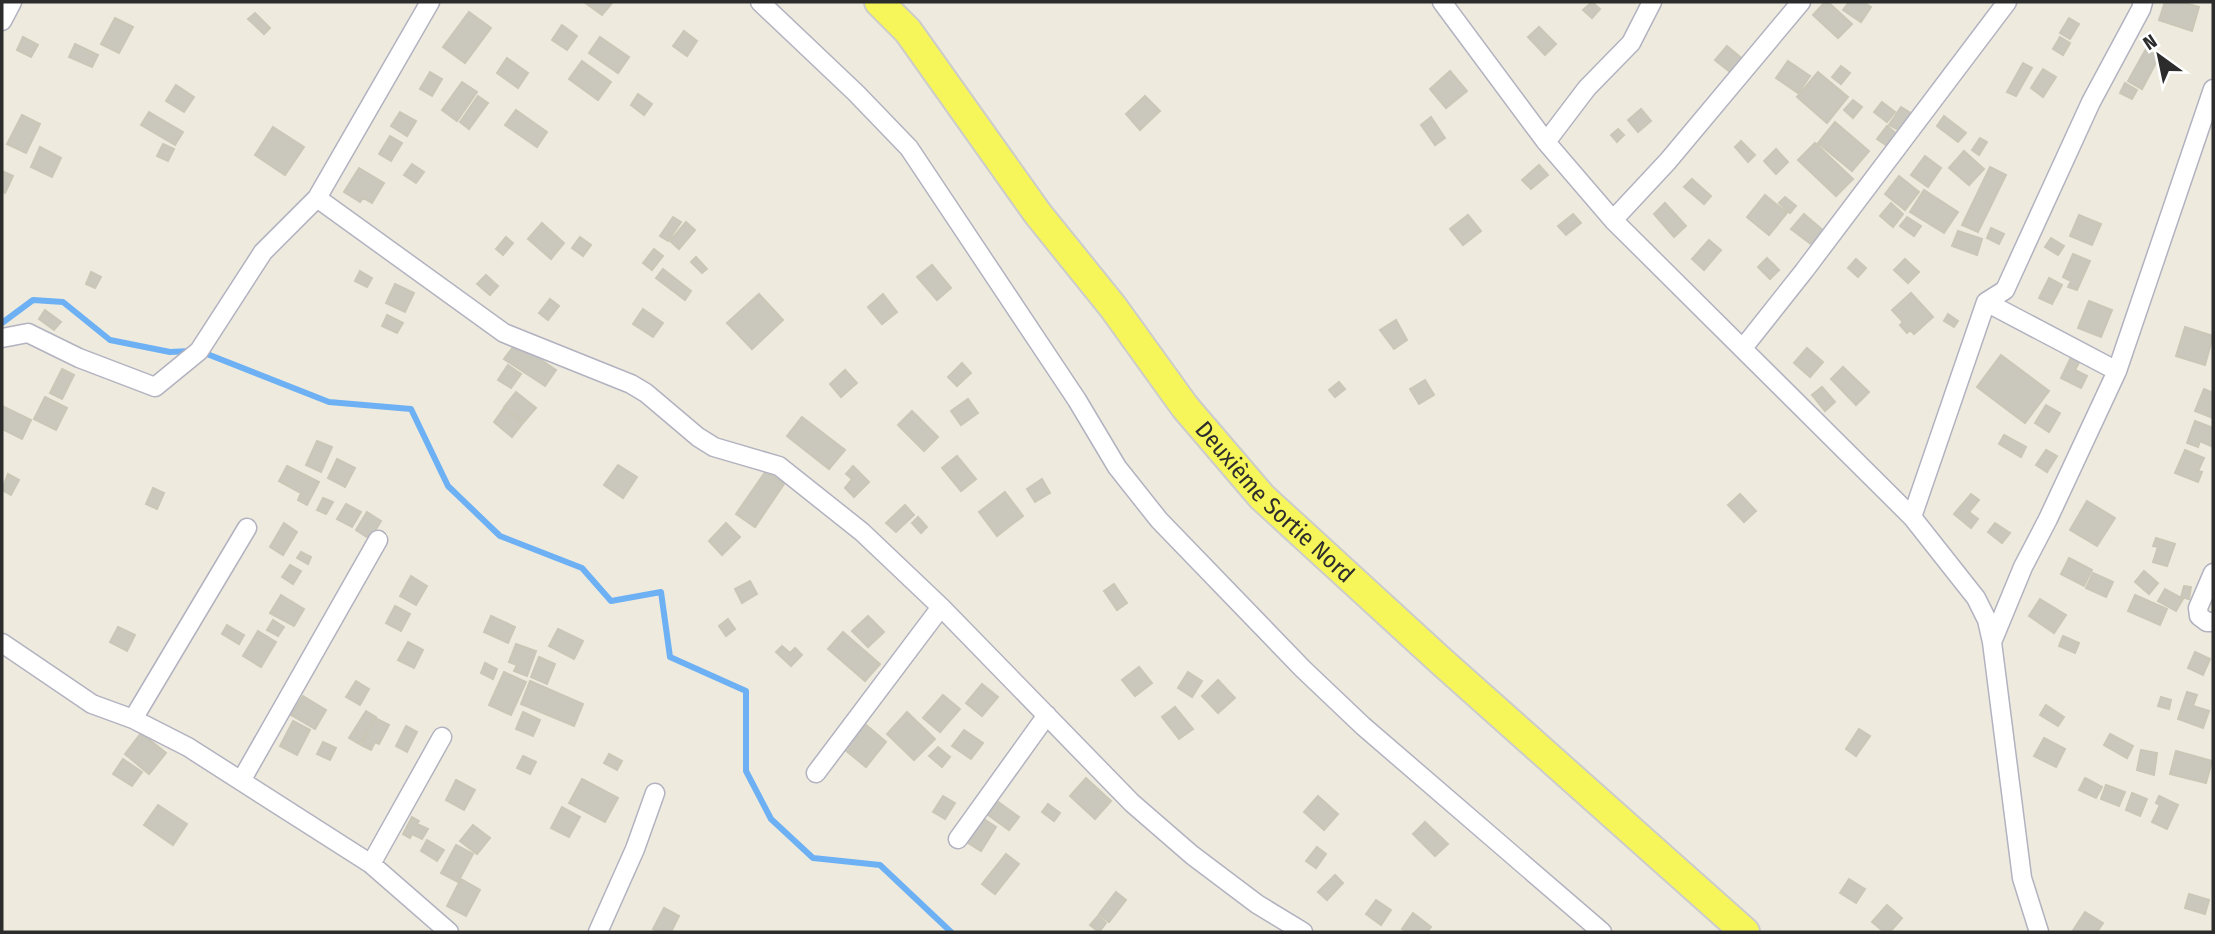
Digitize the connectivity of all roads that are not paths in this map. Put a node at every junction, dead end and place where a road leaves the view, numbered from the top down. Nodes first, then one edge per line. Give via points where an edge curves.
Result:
1 (12, 2) edge
2 (430, 2) edge
3 (760, 2) edge
4 (879, 2) edge
5 (1444, 2) edge
6 (1652, 2) edge
7 (1801, 2) edge
8 (2007, 2) edge
9 (2143, 2) edge
10 (2, 21) edge
11 (2213, 89) edge
12 (1546, 142) junction
13 (317, 198) junction
14 (1613, 220) junction
15 (1986, 302) junction
16 (2, 338) edge
17 (1743, 348) junction
18 (2117, 371) junction
19 (1912, 517) junction
20 (247, 528) dead end
21 (377, 540) dead end
22 (2213, 573) edge
23 (941, 607) junction
24 (2213, 622) edge
25 (1992, 642) junction
26 (2, 643) edge
27 (1047, 715) junction
28 (133, 719) junction
29 (442, 737) dead end
30 (816, 773) dead end
31 (242, 781) junction
32 (655, 793) dead end
33 (958, 839) dead end
34 (371, 864) junction
35 (449, 932) edge
36 (598, 932) edge
37 (1303, 932) edge
38 (1602, 932) edge
39 (1745, 932) edge
40 (2039, 932) edge

1 - 10 street
2 - 13 street
3 - 38 street via 909,148 1117,467 1159,520 1353,716
4 - 39 main road, Deuxième Sortie Nord via 908,31 1038,214 1185,407 1262,497
5 - 12 street
6 - 12 street via 1631,43 1587,88
7 - 14 street
8 - 17 street
9 - 15 street via 2091,102 2006,290
11 - 18 street
12 - 14 street
13 - 16 street via 263,252 198,351 155,387 27,333
13 - 23 street via 504,333 631,384 715,447 779,466 862,532
14 - 17 street
15 - 18 street
15 - 19 street
17 - 19 street
18 - 25 street
19 - 25 street via 1976,598
20 - 28 street
21 - 31 street
22 - 24 street via 2198,608 2199,616
23 - 27 street
23 - 30 street
25 - 40 street via 2022,878
26 - 28 street via 92,704
27 - 33 street
27 - 37 street via 1132,803 1192,855
28 - 31 street
29 - 34 street
31 - 34 street
32 - 36 street
34 - 35 street

